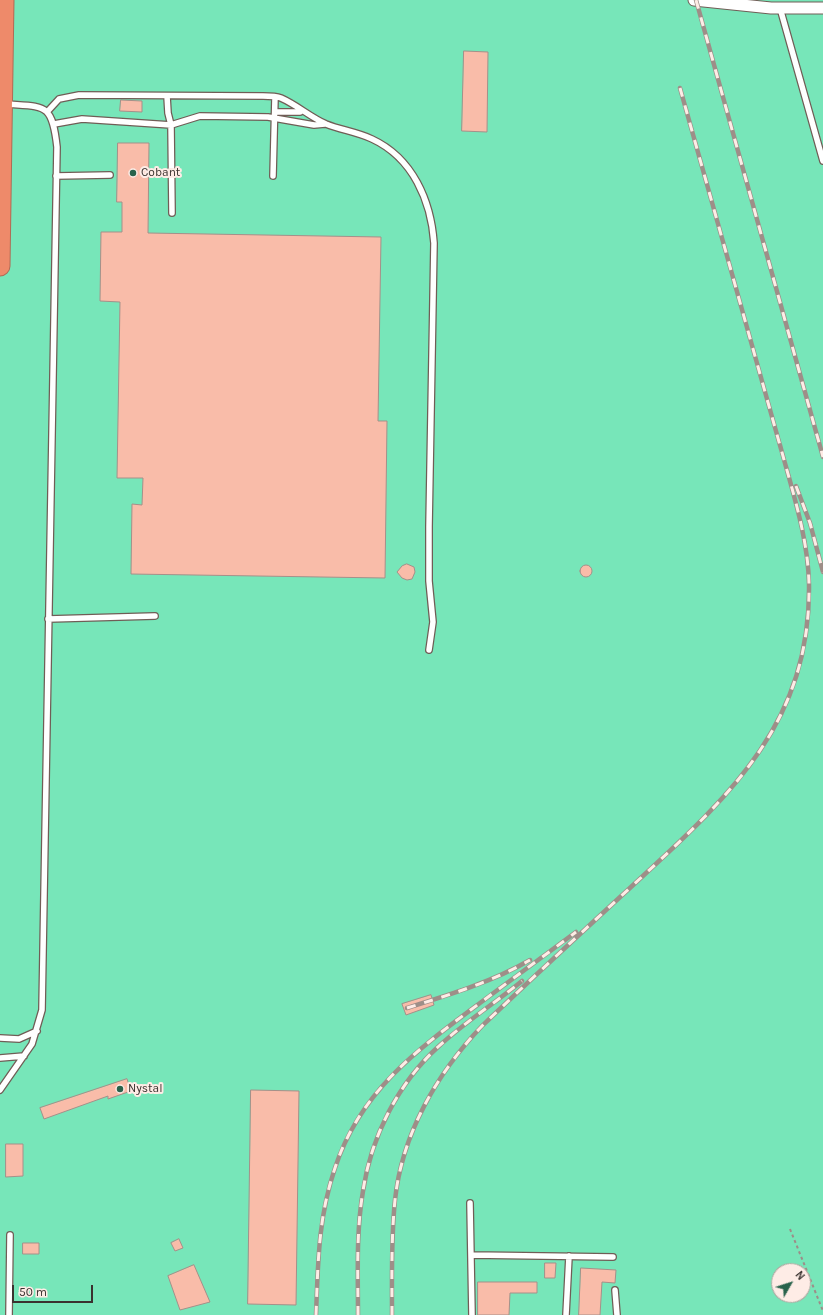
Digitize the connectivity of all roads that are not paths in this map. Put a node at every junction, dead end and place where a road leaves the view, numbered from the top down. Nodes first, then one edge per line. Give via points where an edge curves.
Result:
1 (4, 0) edge
2 (694, 0) edge
3 (719, 1) edge
4 (780, 8) junction
5 (823, 8) edge
6 (167, 96) junction
7 (275, 97) junction
8 (2, 104) junction
9 (47, 112) junction
10 (303, 112) junction
11 (275, 115) junction
12 (54, 124) junction
13 (328, 124) junction
14 (171, 125) junction
15 (823, 161) edge
16 (110, 175) dead end
17 (56, 176) junction
18 (273, 176) dead end
19 (172, 213) dead end
20 (0, 266) edge
21 (155, 616) dead end
22 (48, 619) junction
23 (429, 650) dead end
24 (37, 1031) junction
25 (0, 1038) edge
26 (24, 1056) junction
27 (0, 1058) edge
28 (0, 1090) edge
29 (470, 1203) dead end
30 (10, 1235) dead end
31 (471, 1255) junction
32 (569, 1256) junction
33 (613, 1257) dead end
34 (615, 1290) dead end
35 (9, 1315) edge
36 (472, 1315) edge
37 (566, 1315) edge
38 (617, 1315) edge

1 - 8 highway
2 - 3 street
3 - 4 street
4 - 5 street
4 - 15 lane
6 - 7 lane
6 - 9 lane via 79,95 59,99
6 - 14 lane
7 - 10 lane via 280,97
7 - 11 lane
8 - 9 lane via 38,107
8 - 20 highway
9 - 12 lane
10 - 11 lane via 293,111
10 - 13 lane
11 - 13 lane via 314,125
11 - 14 lane via 200,116
11 - 18 lane
12 - 14 lane via 82,119
12 - 17 lane via 57,147
13 - 23 lane via 374,139 397,156 416,178 432,223 434,253 429,581 433,622
14 - 19 lane
16 - 17 lane
17 - 22 lane
21 - 22 lane
22 - 24 lane via 42,1010
24 - 25 lane via 19,1039
24 - 26 lane
26 - 27 lane
26 - 28 lane
29 - 31 lane
30 - 35 lane
31 - 32 lane
31 - 36 lane
32 - 33 lane
32 - 37 lane
34 - 38 lane

